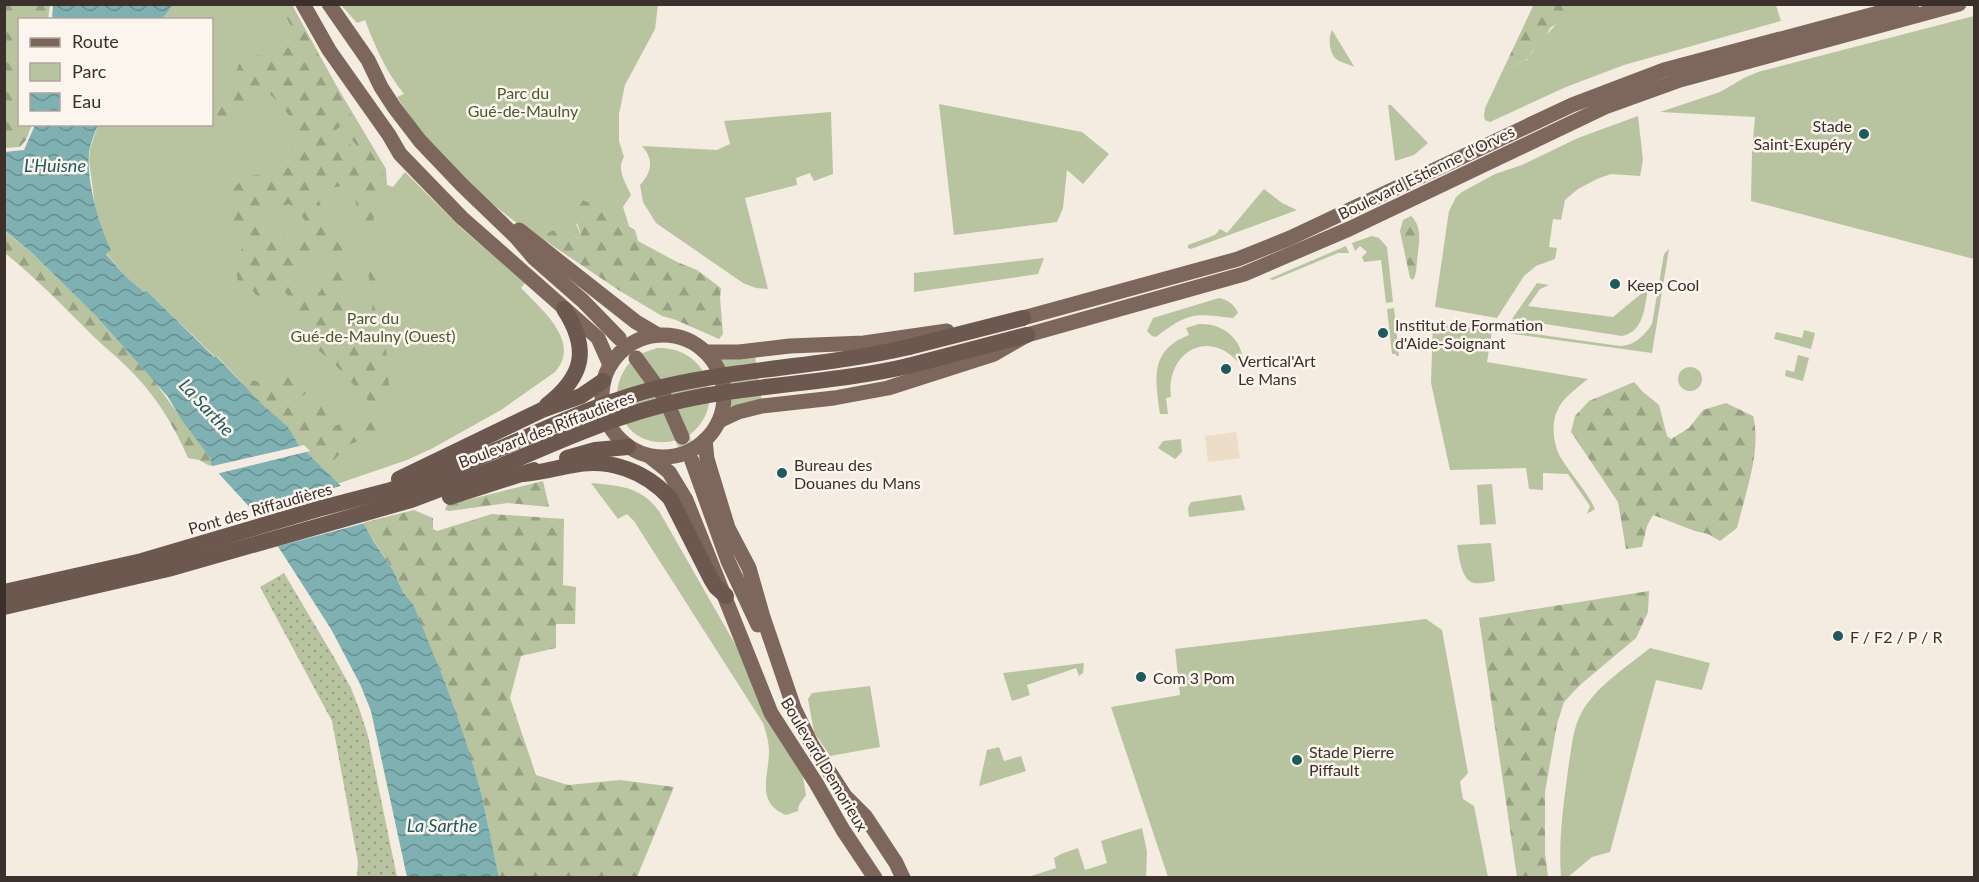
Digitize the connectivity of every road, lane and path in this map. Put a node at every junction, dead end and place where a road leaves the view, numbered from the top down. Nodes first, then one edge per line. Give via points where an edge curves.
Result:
1 (303, 4) edge
2 (329, 4) edge
3 (1912, 4) edge
4 (1959, 4) edge
5 (512, 242) junction
6 (535, 262) junction
7 (564, 309) junction
8 (1023, 318) joint
9 (1003, 322) junction
10 (658, 335) junction
11 (1027, 335) junction
12 (619, 338) tunnel mouth
13 (909, 347) joint
14 (706, 352) junction
15 (636, 358) tunnel mouth
16 (610, 365) junction
17 (908, 366) joint
18 (603, 381) junction
19 (542, 410) junction
20 (719, 422) junction
21 (682, 437) tunnel mouth
22 (705, 441) junction
23 (628, 447) junction
24 (649, 456) junction
25 (692, 461) tunnel mouth
26 (523, 474) junction
27 (440, 481) junction
28 (409, 492) junction
29 (381, 501) junction
30 (728, 561) junction
31 (753, 583) junction
32 (4, 592) edge
33 (726, 596) junction
34 (4, 607) edge
35 (755, 618) junction
36 (752, 665) junction
37 (794, 708) junction
38 (875, 878) edge
39 (903, 878) edge

1 - 5 main road via 329,50 411,167 462,218
2 - 5 main road via 420,141
3 - 8 main road, Boulevard Estienne d'Orves via 1664,69 1572,105 1238,259
4 - 11 main road, Boulevard Estienne d'Orves via 1650,90 1571,122 1330,238 1244,274
5 - 6 main road
5 - 6 main road
6 - 7 main road
6 - 10 main road
6 - 12 main road via 583,300
7 - 16 main road via 598,338
7 - 19 highway via 573,321 579,341 579,361 570,384
8 - 9 highway, Boulevard Estienne d'Orves
9 - 13 highway, Boulevard Estienne d'Orves
9 - 14 main road via 864,344
10 - 14 main road via 684,338
10 - 16 main road via 632,343
11 - 17 highway, Boulevard Estienne d'Orves
11 - 20 main road via 994,354 888,388 762,406
13 - 27 highway, Boulevard des Riffaudières, bridge via 661,387 579,414 475,459
14 - 20 main road via 723,386
15 - 21 main road via 665,398
16 - 18 main road
17 - 27 highway, Boulevard des Riffaudières, bridge via 660,405 587,429 496,468
18 - 19 highway via 581,396
18 - 23 main road via 605,418
19 - 27 highway
20 - 22 main road
22 - 24 main road via 678,456
22 - 31 main road via 728,528
23 - 24 main road
23 - 26 highway via 594,450
24 - 33 main road via 669,472 680,489
25 - 30 main road
26 - 27 highway
26 - 33 highway via 595,464 618,466 642,475 670,498 711,579
27 - 28 highway, Boulevard des Riffaudières
27 - 28 highway
28 - 29 highway, Boulevard des Riffaudières
28 - 29 highway
29 - 32 highway, Pont des Riffaudières
29 - 34 highway, Pont des Riffaudières via 168,569
30 - 35 main road
30 - 36 main road
31 - 35 main road
31 - 37 main road
33 - 36 main road
35 - 37 main road via 786,700
36 - 38 main road, Boulevard Demorieux via 776,721
37 - 39 main road, Boulevard Demorieux via 812,745 845,796 865,816

